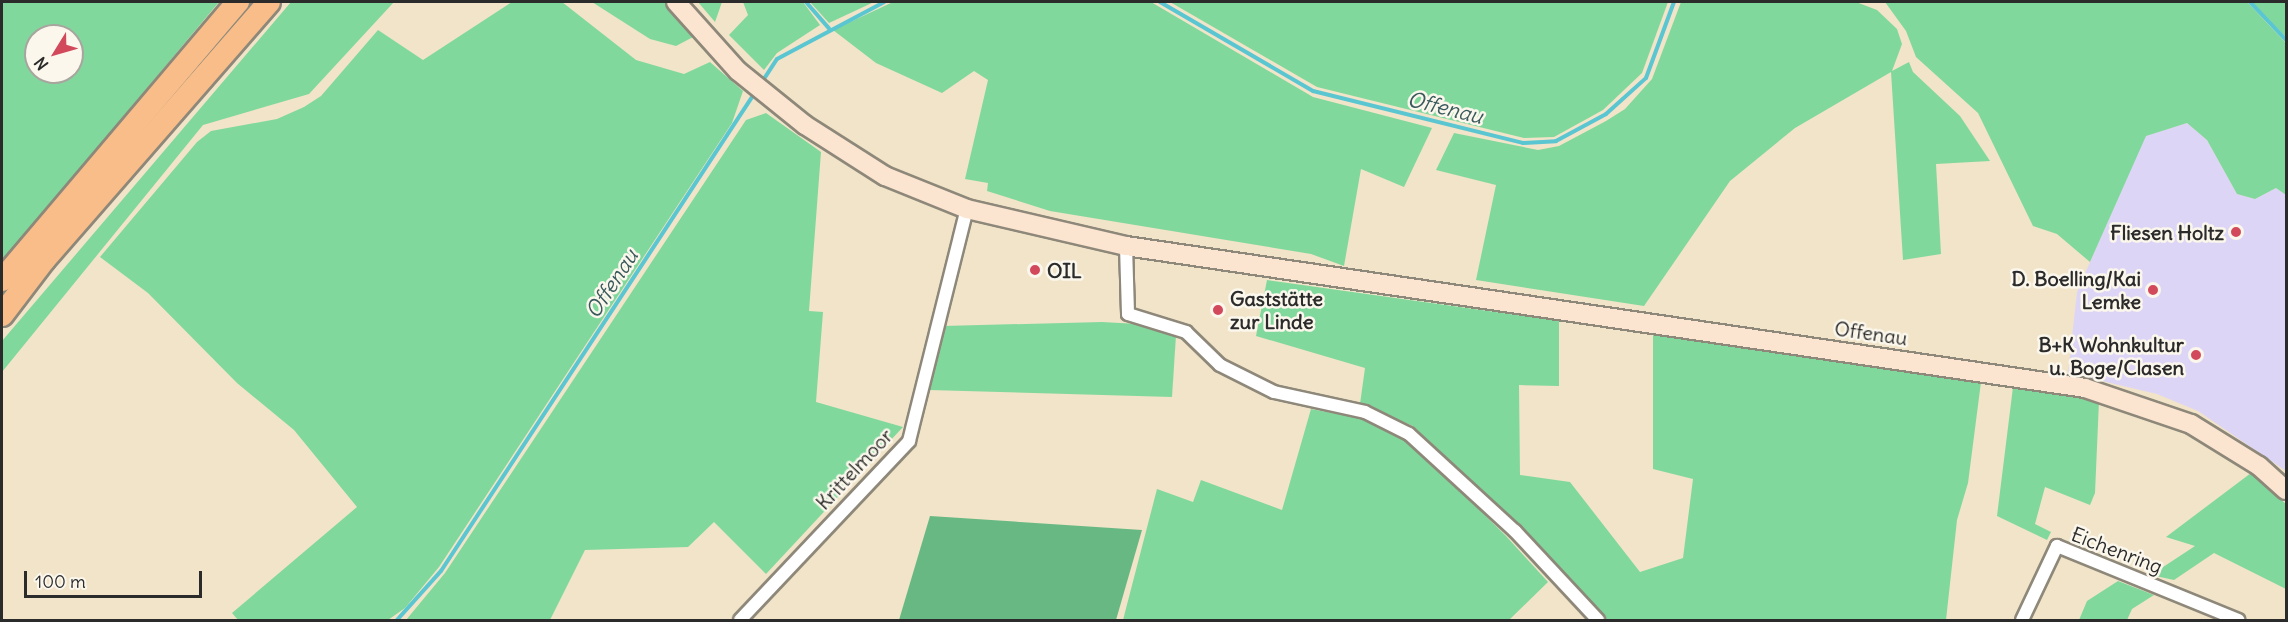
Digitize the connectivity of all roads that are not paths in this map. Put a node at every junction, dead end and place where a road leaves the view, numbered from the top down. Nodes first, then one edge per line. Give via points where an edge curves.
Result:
1 (238, 2) edge
2 (269, 2) edge
3 (675, 2) edge
4 (967, 209) junction
5 (1126, 246) junction
6 (2, 280) edge
7 (2, 315) edge
8 (2286, 490) edge
9 (740, 621) edge
10 (1598, 621) edge
11 (2022, 621) edge
12 (2238, 621) edge

1 - 6 highway
2 - 7 highway via 44,260
3 - 4 main road, Offenau via 738,72 767,97 885,176
4 - 5 main road, Offenau
4 - 9 street, Krittelmoor via 909,441
5 - 8 main road, Offenau via 2085,388 2191,424 2259,466
5 - 10 street via 1128,314 1186,332 1220,365 1274,392 1365,412 1409,434 1515,531
11 - 12 street, Eichenring via 2057,546

